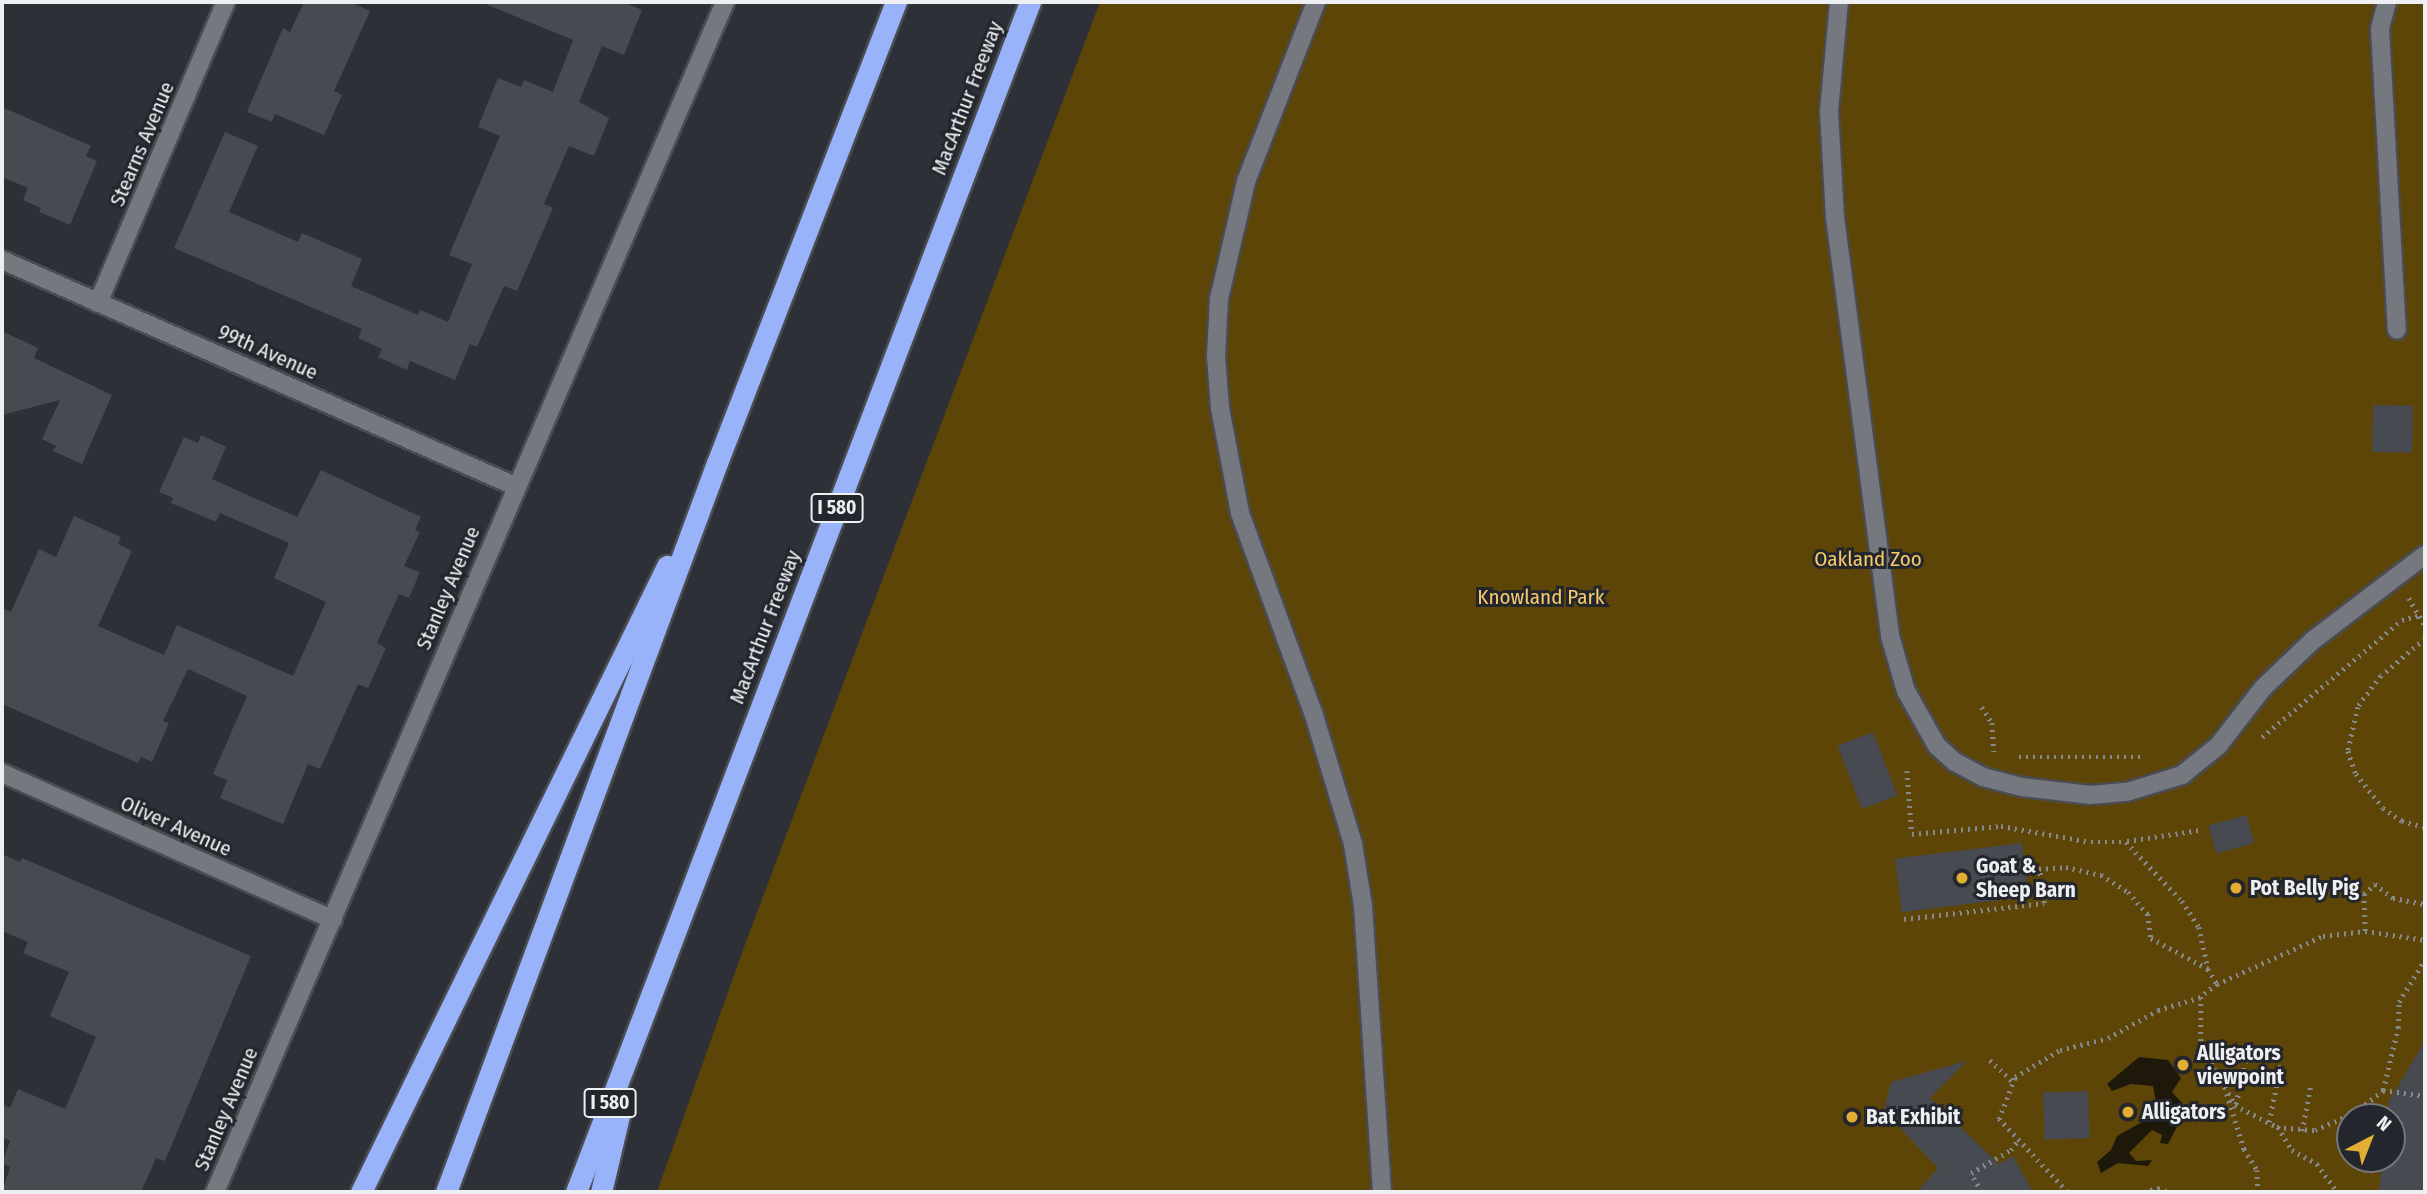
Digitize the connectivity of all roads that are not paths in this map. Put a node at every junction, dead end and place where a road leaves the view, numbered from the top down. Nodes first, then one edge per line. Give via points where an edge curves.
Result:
1 (226, 2) edge
2 (725, 2) edge
3 (896, 2) edge
4 (1030, 2) edge
5 (1316, 2) edge
6 (1839, 2) edge
7 (2386, 2) edge
8 (2, 261) edge
9 (98, 303) junction
10 (2397, 330) dead end
11 (717, 463) junction
12 (515, 486) junction
13 (2425, 555) edge
14 (2, 773) edge
15 (333, 920) junction
16 (644, 1014) junction
17 (215, 1192) edge
18 (361, 1192) edge
19 (446, 1192) edge
20 (576, 1192) edge
21 (601, 1192) edge
22 (1382, 1192) edge

1 - 9 street, Stearns Avenue
2 - 12 street, Stanley Avenue
3 - 11 highway
4 - 16 highway, MacArthur Freeway / I 580
5 - 22 street via 1246,182 1220,299 1217,369 1240,513 1313,712 1353,844 1363,906
6 - 13 street via 1829,111 1835,217 1890,636 1896,667 1924,730 1955,762 1983,777 2090,795 2127,792 2182,775 2218,746 2294,657
7 - 10 street via 2380,29
8 - 9 street, 99th Avenue
9 - 12 street, 99th Avenue
11 - 18 highway
11 - 19 highway
12 - 15 street, Stanley Avenue
14 - 15 street, Oliver Avenue
15 - 17 street, Stanley Avenue
16 - 20 highway, MacArthur Freeway / I 580
16 - 21 highway

